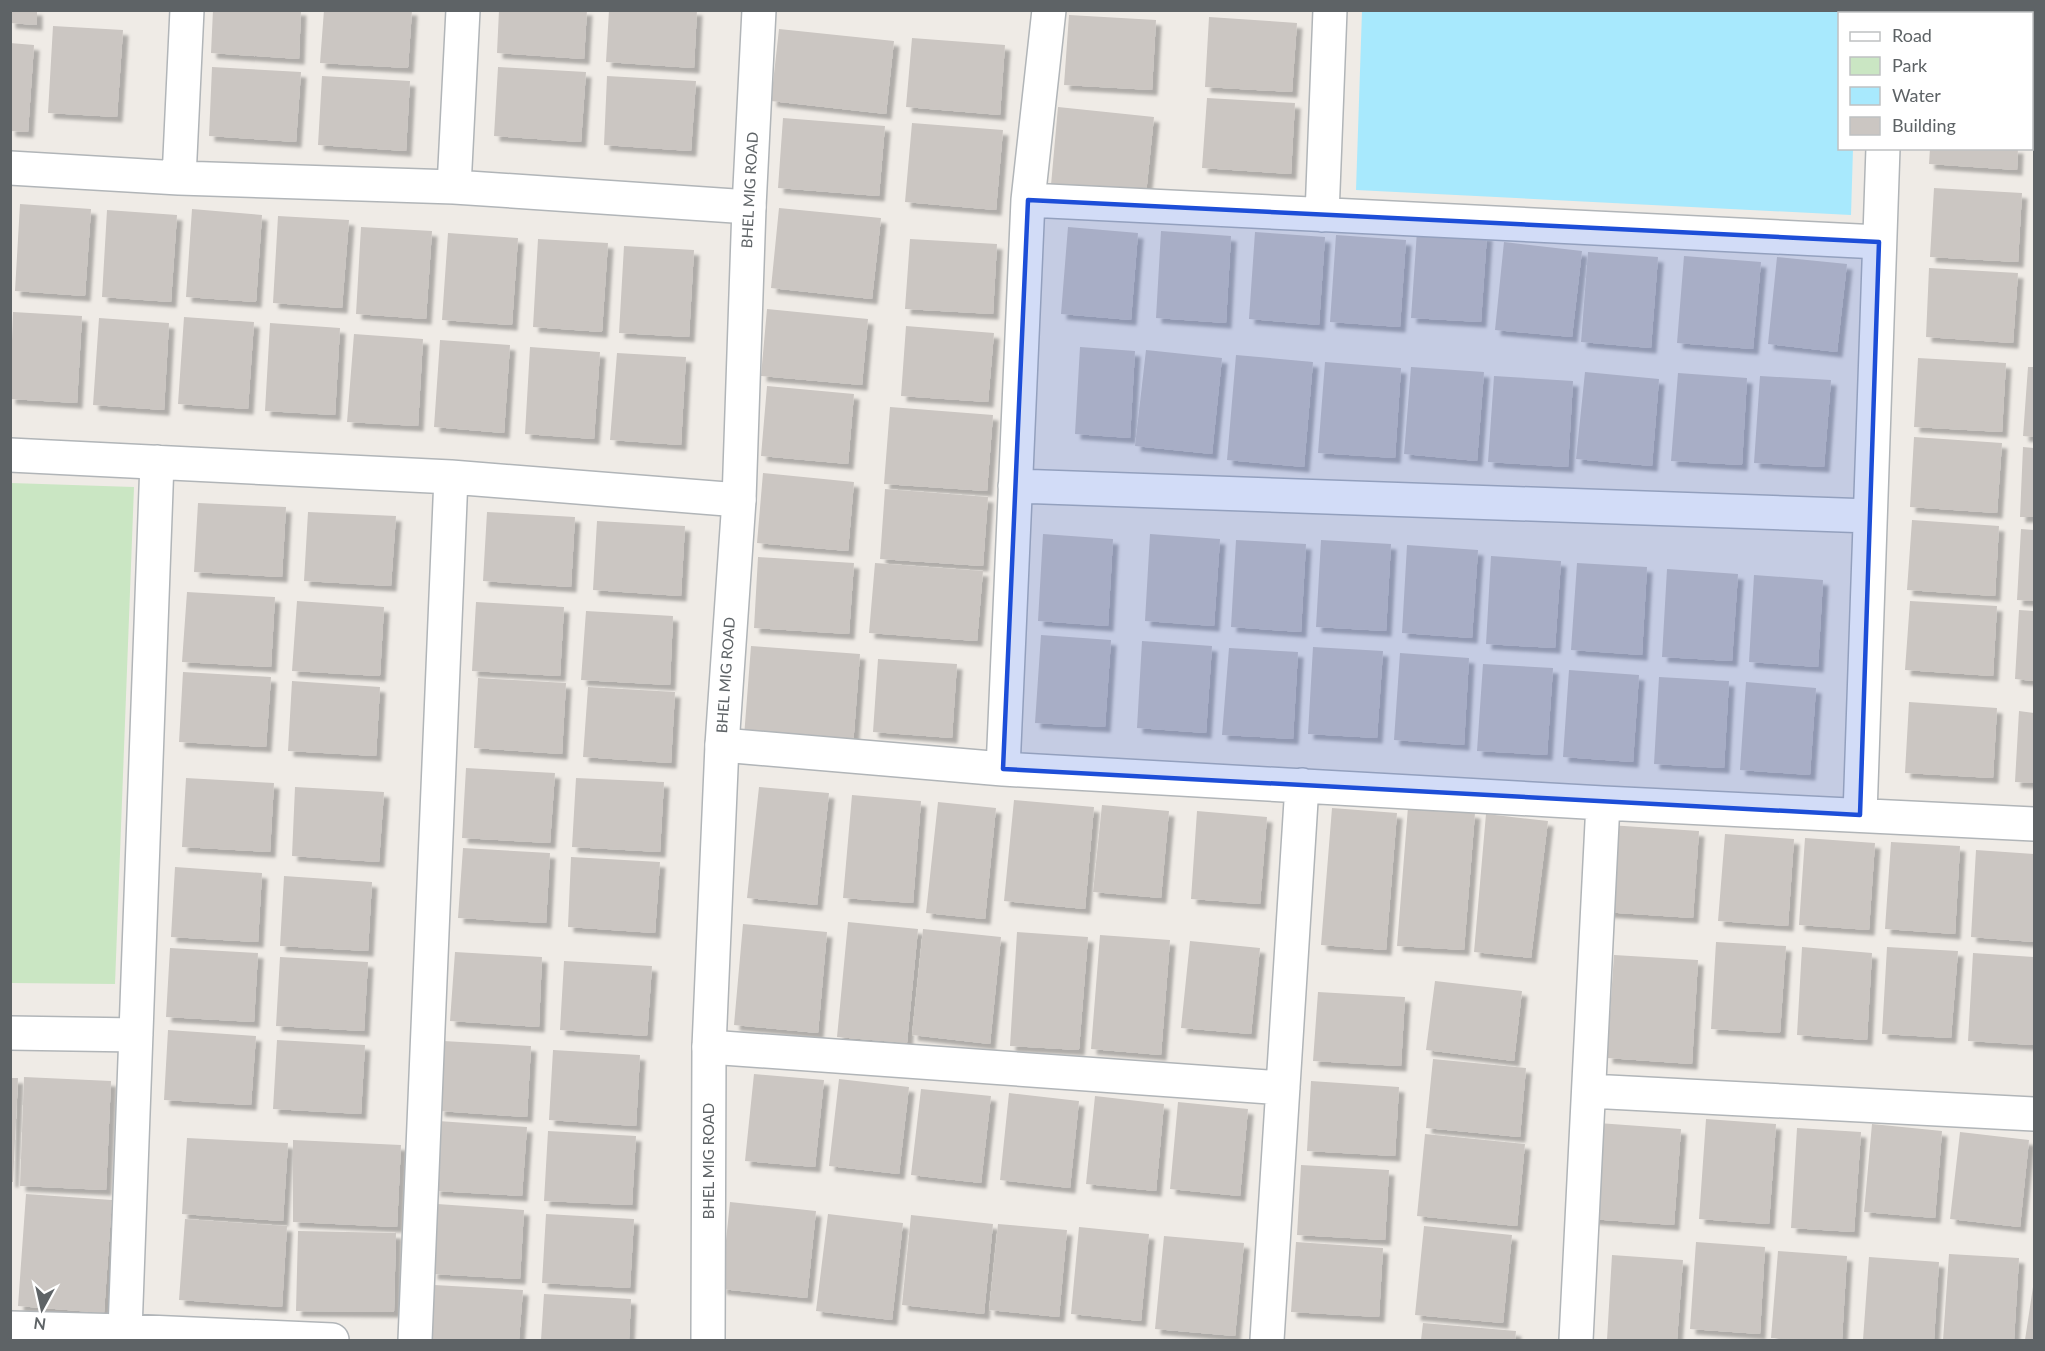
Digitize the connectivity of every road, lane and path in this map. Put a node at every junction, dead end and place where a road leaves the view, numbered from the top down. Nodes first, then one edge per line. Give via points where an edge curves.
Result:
1 (187, 10) edge
2 (463, 10) edge
3 (759, 10) edge
4 (1049, 10) edge
5 (1330, 10) edge
6 (1883, 150) edge
7 (10, 168) edge
8 (179, 178) junction
9 (454, 187) junction
10 (1028, 200) junction
11 (749, 207) junction
12 (1322, 215) junction
13 (1879, 242) junction
14 (10, 456) edge
15 (157, 462) junction
16 (451, 477) junction
17 (1015, 486) junction
18 (739, 500) junction
19 (1870, 516) junction
20 (722, 745) junction
21 (1003, 769) junction
22 (1302, 785) junction
23 (1603, 803) junction
24 (1860, 815) junction
25 (2034, 824) edge
26 (10, 1033) edge
27 (136, 1035) junction
28 (709, 1047) junction
29 (1283, 1088) junction
30 (1589, 1091) junction
31 (2034, 1114) edge
32 (10, 1328) edge
33 (125, 1330) junction
34 (332, 1341) edge
35 (415, 1341) edge
36 (708, 1341) edge
37 (1267, 1341) edge
38 (1576, 1341) edge

1 - 8 street
2 - 9 street
3 - 11 street, BHEL MIG ROAD
4 - 10 street
5 - 12 street
6 - 13 street
7 - 8 street
8 - 9 street
9 - 11 street
10 - 12 street
10 - 17 street
11 - 18 street, BHEL MIG ROAD
12 - 13 street
13 - 19 street
14 - 15 street
15 - 16 street
15 - 27 street
16 - 18 street
16 - 35 street
17 - 19 street
17 - 21 street
18 - 20 street, BHEL MIG ROAD
19 - 24 street
20 - 21 street
20 - 28 street, BHEL MIG ROAD
21 - 22 street
22 - 23 street
22 - 29 street
23 - 24 street
23 - 30 street
24 - 25 street
26 - 27 street
27 - 33 street
28 - 29 street
28 - 36 street, BHEL MIG ROAD
29 - 37 street
30 - 31 street
30 - 38 street
32 - 33 street
33 - 34 street

